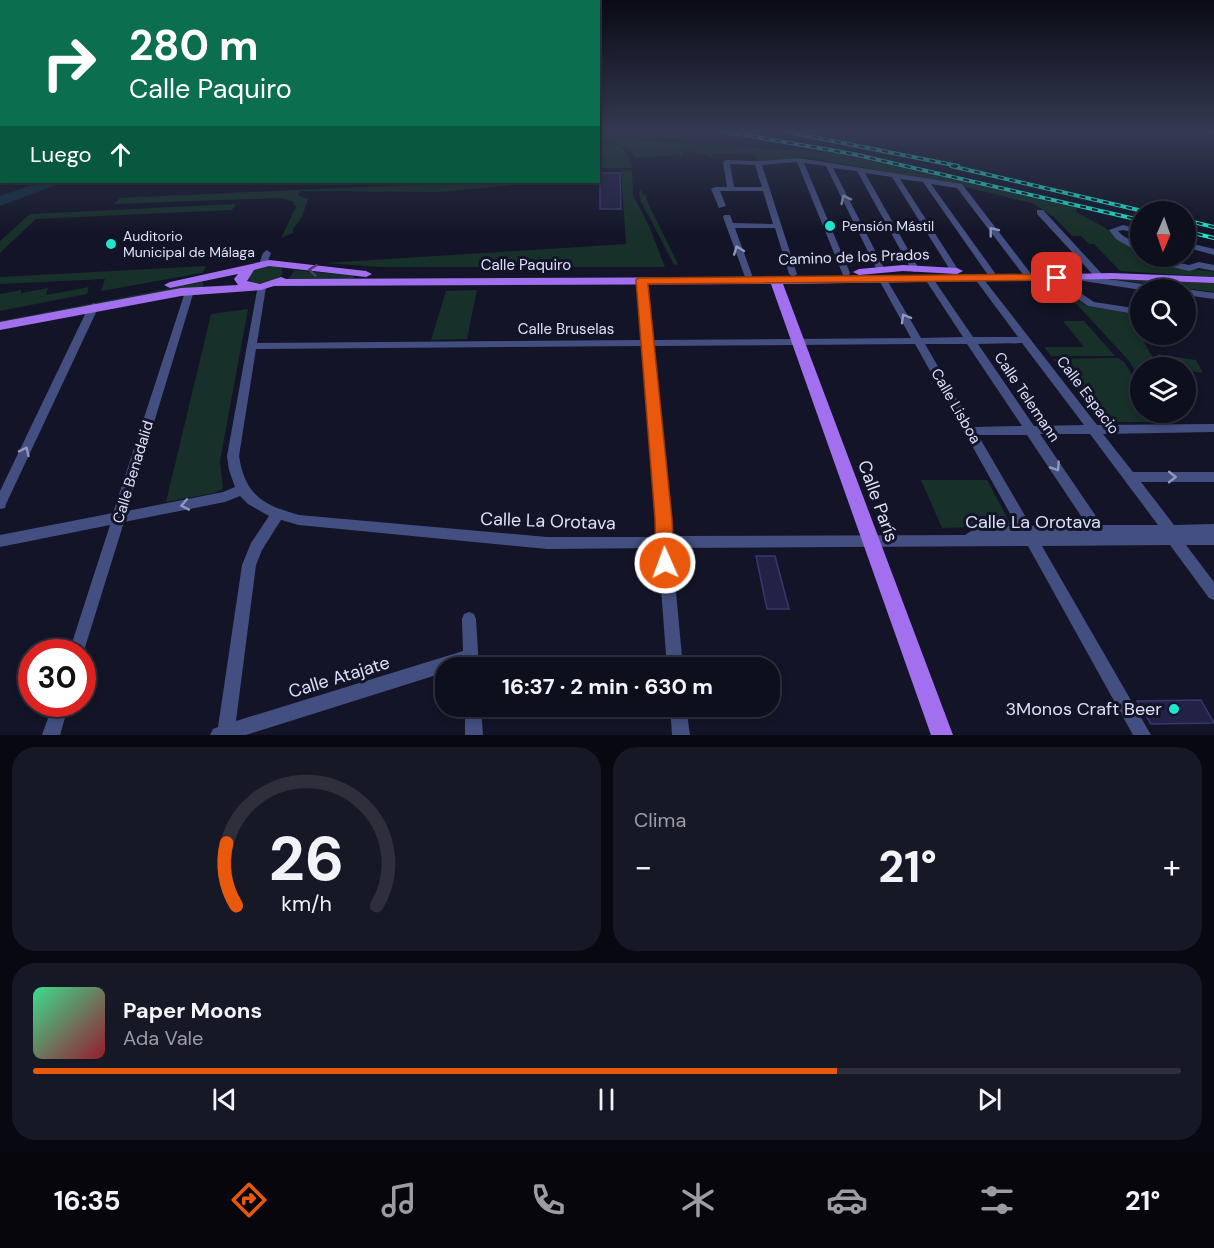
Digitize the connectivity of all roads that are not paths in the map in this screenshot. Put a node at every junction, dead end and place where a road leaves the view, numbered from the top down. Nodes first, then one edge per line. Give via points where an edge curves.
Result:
1 (727, 166) edge
2 (759, 166) edge
3 (802, 166) edge
4 (829, 166) edge
5 (842, 166) edge
6 (859, 169) junction
7 (895, 176) junction
8 (926, 182) junction
9 (731, 189) junction
10 (766, 189) junction
11 (722, 206) dead end
12 (1040, 212) dead end
13 (777, 226) junction
14 (1130, 229) edge
15 (1130, 244) edge
16 (1196, 247) edge
17 (1214, 252) edge
18 (283, 264) junction
19 (1196, 266) edge
20 (250, 268) junction
21 (1214, 268) edge
22 (846, 273) junction
23 (991, 273) junction
24 (921, 274) junction
25 (951, 274) junction
26 (748, 275) junction
27 (882, 275) junction
28 (1028, 275) junction
29 (780, 276) junction
30 (1099, 276) junction
31 (1055, 278) junction
32 (1080, 278) junction
33 (979, 279) junction
34 (642, 280) junction
35 (1214, 280) edge
36 (275, 283) junction
37 (1130, 285) edge
38 (255, 287) junction
39 (189, 291) junction
40 (1196, 294) edge
41 (1214, 296) edge
42 (94, 306) junction
43 (1130, 310) edge
44 (0, 318) edge
45 (0, 326) edge
46 (918, 340) junction
47 (971, 340) junction
48 (1025, 340) junction
49 (800, 341) junction
50 (648, 343) junction
51 (251, 346) junction
52 (1214, 428) edge
53 (1032, 430) junction
54 (1094, 430) junction
55 (970, 431) junction
56 (1130, 477) junction
57 (1214, 477) edge
58 (241, 490) junction
59 (0, 504) edge
60 (277, 515) junction
61 (119, 518) junction
62 (1214, 530) edge
63 (1099, 532) junction
64 (1172, 535) junction
65 (1030, 537) junction
66 (1214, 538) edge
67 (0, 541) edge
68 (872, 541) junction
69 (665, 542) junction
70 (1214, 593) edge
71 (469, 619) dead end
72 (81, 639) edge
73 (471, 657) edge
74 (674, 657) edge
75 (435, 672) edge
76 (57, 717) edge
77 (473, 717) edge
78 (679, 717) edge
79 (223, 734) edge
80 (51, 735) edge
81 (474, 735) edge
82 (681, 735) edge
83 (942, 735) edge
84 (1143, 735) edge

1 - 9 street
2 - 10 street
3 - 22 street
27 -> 4 street, Calle Lisboa
5 - 6 street
6 - 7 street
6 - 24 street, Calle Telemann
7 - 8 street
7 - 25 street
8 - 23 street
28 -> 8 street via 959,186
9 - 10 street
9 - 11 street via 715,189
10 - 13 street
12 - 30 street
26 -> 13 street via 728,221
13 - 29 street
14 - 15 street via 1113,230
16 - 17 street
18 - 20 main road, Calle Paquiro via 265,258
26 -> 18 main road, Calle Paquiro via 358,274
18 - 36 main road via 288,270 286,275
19 - 21 street
20 - 38 main road via 240,279
20 - 44 main road
22 - 27 main road, Camino de los Prados
22 - 29 main road, Camino de los Prados
23 - 25 main road, Camino de los Prados
23 - 28 main road, Camino de los Prados
24 - 25 main road, Camino de los Prados
24 - 27 main road, Camino de los Prados
24 - 47 street, Calle Telemann
25 - 33 main road, Camino de los Prados
26 - 29 main road, Calle Paquiro
27 - 29 main road, Camino de los Prados
46 -> 27 street, Calle Lisboa
28 - 31 main road, Camino de los Prados
29 - 34 main road, Calle Paquiro
29 - 49 main road, Calle París
30 - 32 main road, Camino de los Prados
30 - 35 main road, Camino de los Prados
31 - 32 main road, Camino de los Prados
31 - 33 main road, Camino de los Prados
31 - 43 street via 1085,301
32 - 37 street
33 - 48 street, Calle Espacio
34 - 36 main road, Calle Paquiro
34 - 50 street
36 - 38 main road, Calle Paquiro
38 - 39 main road
38 - 51 street
39 - 42 main road
39 - 61 street, Calle Benadalid
40 - 41 street
42 - 45 main road
59 -> 42 street
46 - 47 street, Calle Bruselas
46 - 49 street, Calle Bruselas
46 - 55 street, Calle Lisboa
47 - 48 street, Calle Bruselas
47 - 53 street, Calle Telemann
48 - 54 street, Calle Espacio
49 - 50 street, Calle Bruselas
49 - 68 main road, Calle París
50 - 51 street, Calle Bruselas
50 - 69 street
51 - 58 street via 233,456
52 - 54 street
53 - 54 street
53 - 55 street
53 -> 63 street, Calle Telemann
54 - 56 street, Calle Espacio
55 - 65 street, Calle Lisboa
56 -> 57 street
56 - 64 street, Calle Espacio
58 - 60 street, Calle La Orotava
58 -> 61 street
60 - 69 street, Calle La Orotava via 547,543
60 - 79 street via 249,565
61 - 67 street
61 - 72 street, Calle Benadalid
62 - 64 street
63 - 64 street
63 - 65 street
64 - 65 street, Calle La Orotava
64 - 66 street, Calle La Orotava
64 - 70 street, Calle Espacio
65 - 68 street, Calle La Orotava
65 - 84 street, Calle Lisboa
68 - 69 street, Calle La Orotava
68 - 83 main road, Calle París
69 - 74 street
71 - 73 street, Calle Atajate
75 - 79 street, Calle Atajate
76 - 80 street
77 - 81 street
78 - 82 street

